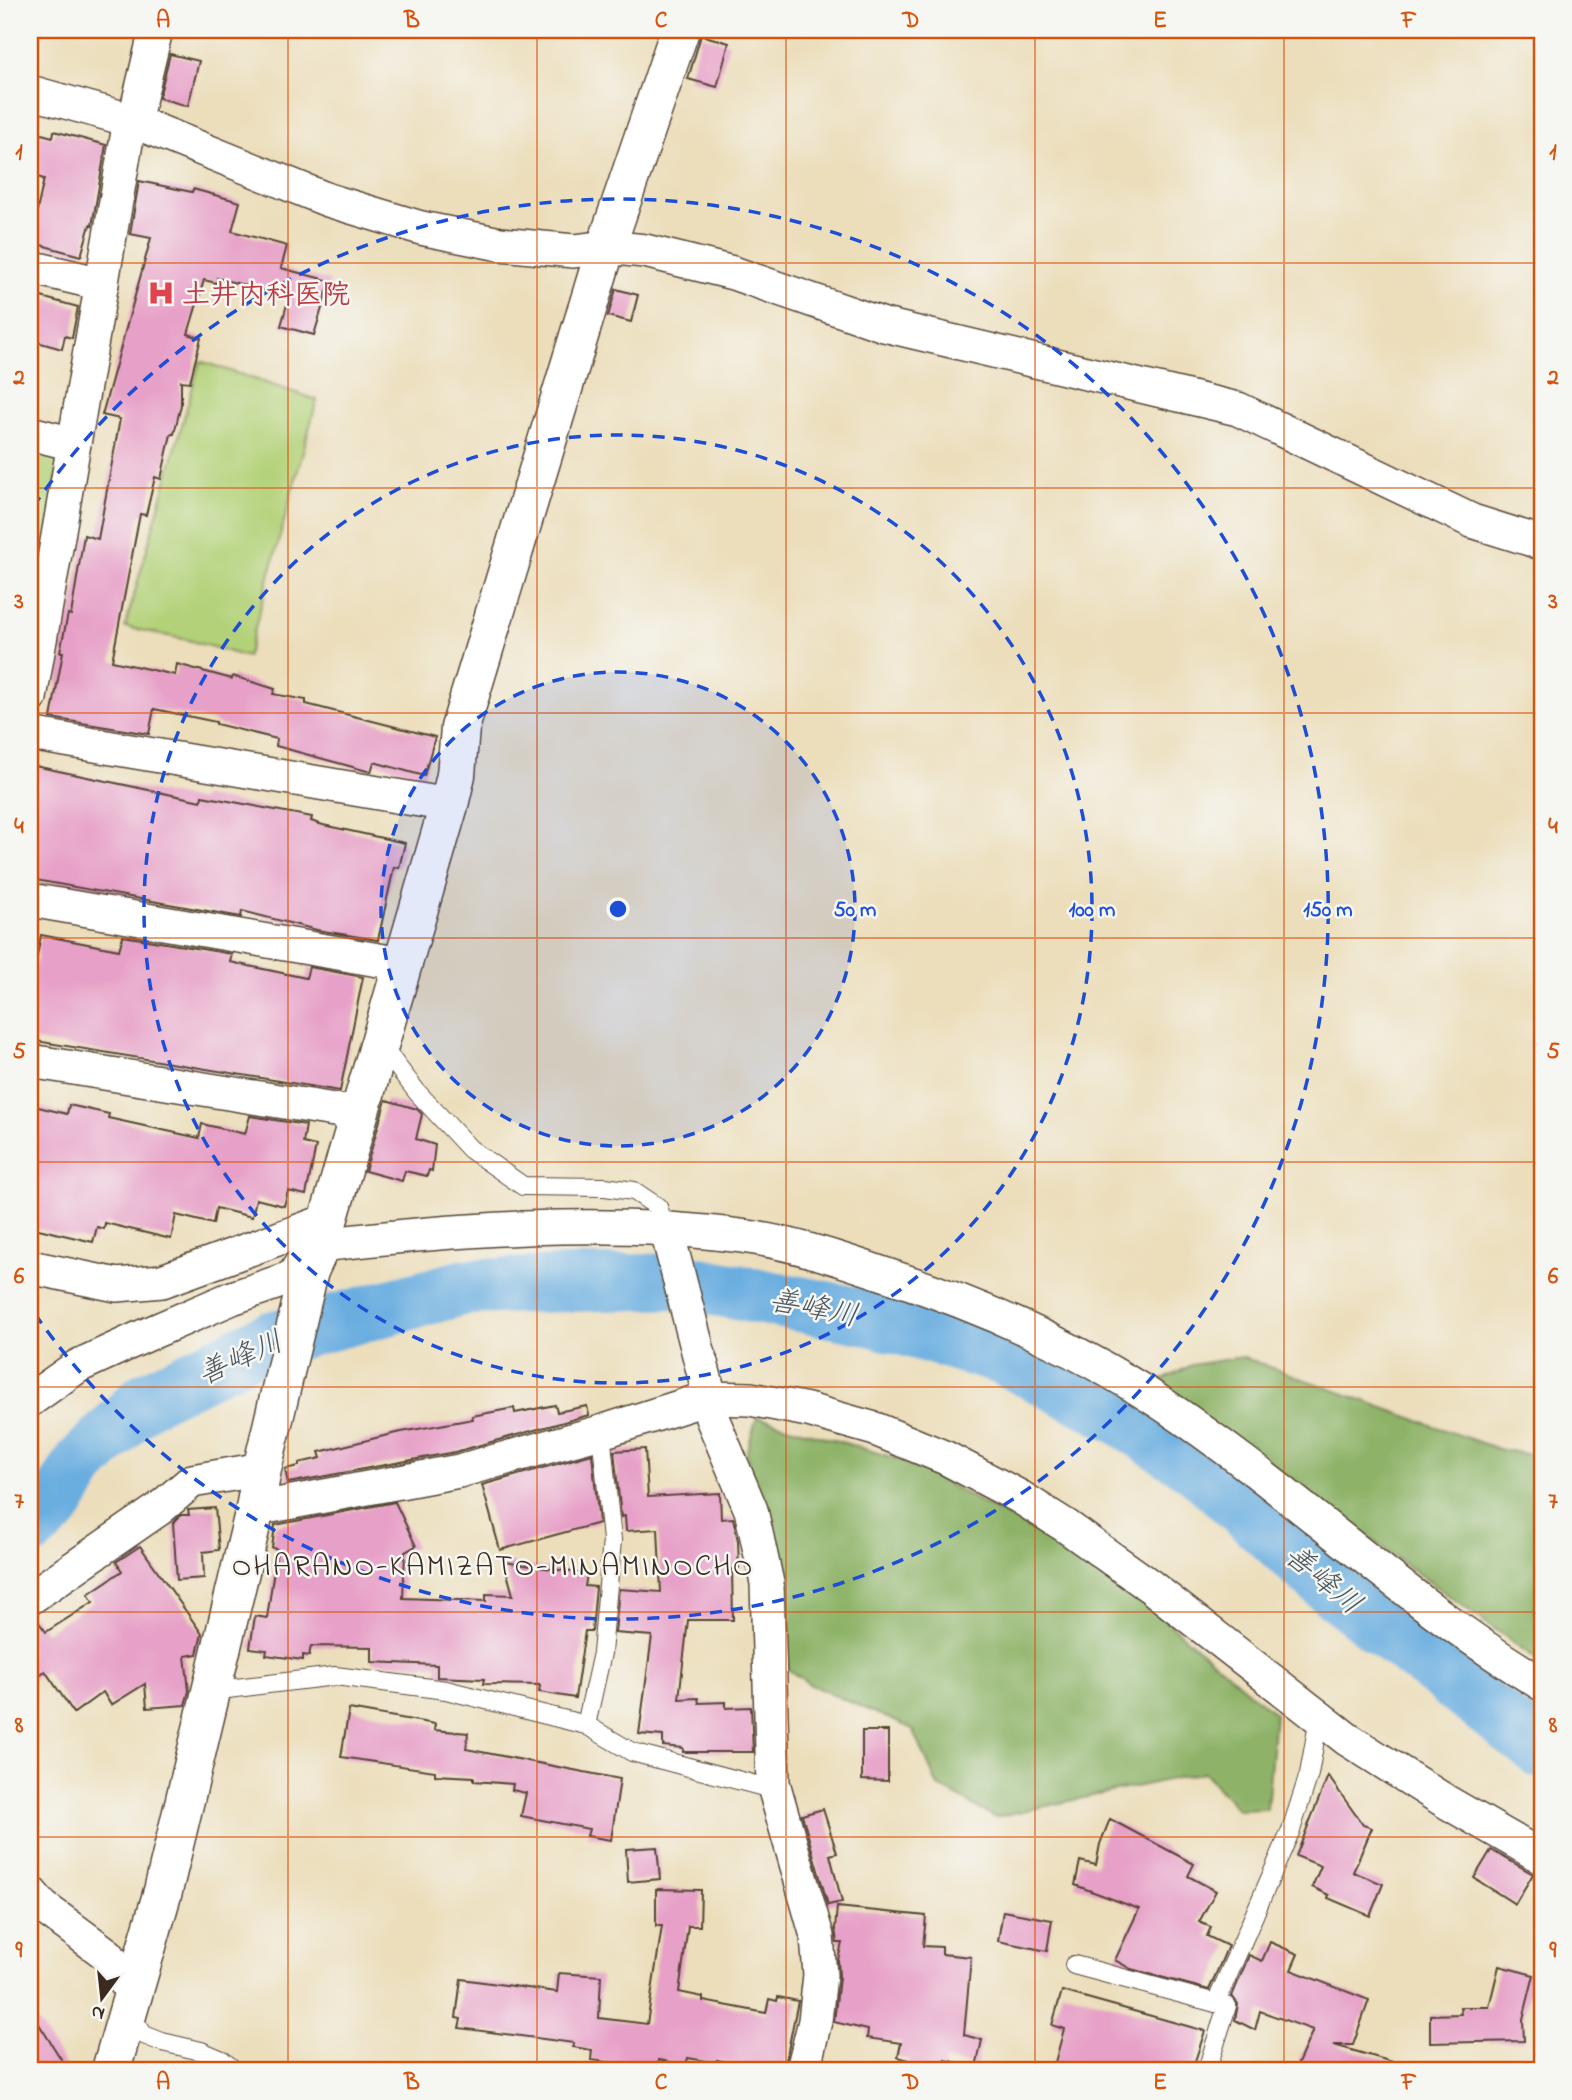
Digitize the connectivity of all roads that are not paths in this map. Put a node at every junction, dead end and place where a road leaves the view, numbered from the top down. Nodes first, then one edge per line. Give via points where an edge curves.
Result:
1 (156, 30) edge
2 (680, 30) edge
3 (30, 92) edge
4 (132, 121) junction
5 (606, 247) junction
6 (30, 267) edge
7 (102, 284) junction
8 (30, 433) edge
9 (73, 444) junction
10 (1542, 543) edge
11 (30, 698) edge
12 (30, 734) edge
13 (449, 804) junction
14 (30, 900) edge
15 (402, 964) junction
16 (379, 1043) junction
17 (30, 1061) edge
18 (359, 1114) junction
19 (668, 1234) junction
20 (320, 1246) junction
21 (30, 1267) edge
22 (707, 1390) junction
23 (30, 1399) edge
24 (601, 1432) junction
25 (265, 1459) junction
26 (255, 1509) junction
27 (30, 1598) edge
28 (1542, 1684) edge
29 (211, 1691) junction
30 (1319, 1717) junction
31 (586, 1725) junction
32 (775, 1790) junction
33 (1542, 1857) edge
34 (30, 1892) edge
35 (1074, 1965) dead end
36 (130, 2003) junction
37 (1216, 2003) junction
38 (111, 2070) edge
39 (234, 2070) edge
40 (803, 2070) edge
41 (1207, 2070) edge

1 - 4 street
2 - 5 street
3 - 4 street
4 - 5 street via 328,200 421,228 500,244 574,251
4 - 7 street
5 - 10 street via 645,251 733,273 884,325 1238,409 1472,521
5 - 13 street via 460,728
6 - 7 street
7 - 9 street
8 - 9 street
9 - 11 street
12 - 13 street
13 - 15 street
14 - 15 street
15 - 16 street
16 - 18 street
16 - 19 lane via 470,1149 523,1186 634,1191 658,1207
17 - 18 street
18 - 20 street
19 - 20 street via 582,1228 463,1231
19 - 22 street
19 - 28 street via 744,1236 792,1245 982,1309 1038,1334 1162,1403 1453,1627
20 - 21 street via 162,1281 117,1284
20 - 23 street via 293,1277 134,1340 78,1366
20 - 25 street
22 - 24 street
22 - 30 street via 875,1429 959,1464 1066,1526
22 - 32 street via 712,1418 751,1510 767,1583
24 - 26 street via 459,1471
24 - 31 lane via 612,1540 602,1653
25 - 26 street
25 - 27 street via 192,1481
26 - 29 street
29 - 31 lane via 335,1676 446,1690
29 - 36 street via 163,1891
30 - 33 street via 1445,1801
30 - 37 lane via 1309,1774 1291,1830
31 - 32 lane via 632,1752
32 - 40 street via 817,1936 820,1975
34 - 36 street via 43,1907 108,1955
35 - 37 lane
36 - 38 street
36 - 39 lane via 144,2035 201,2051
37 - 41 lane via 1227,2006

